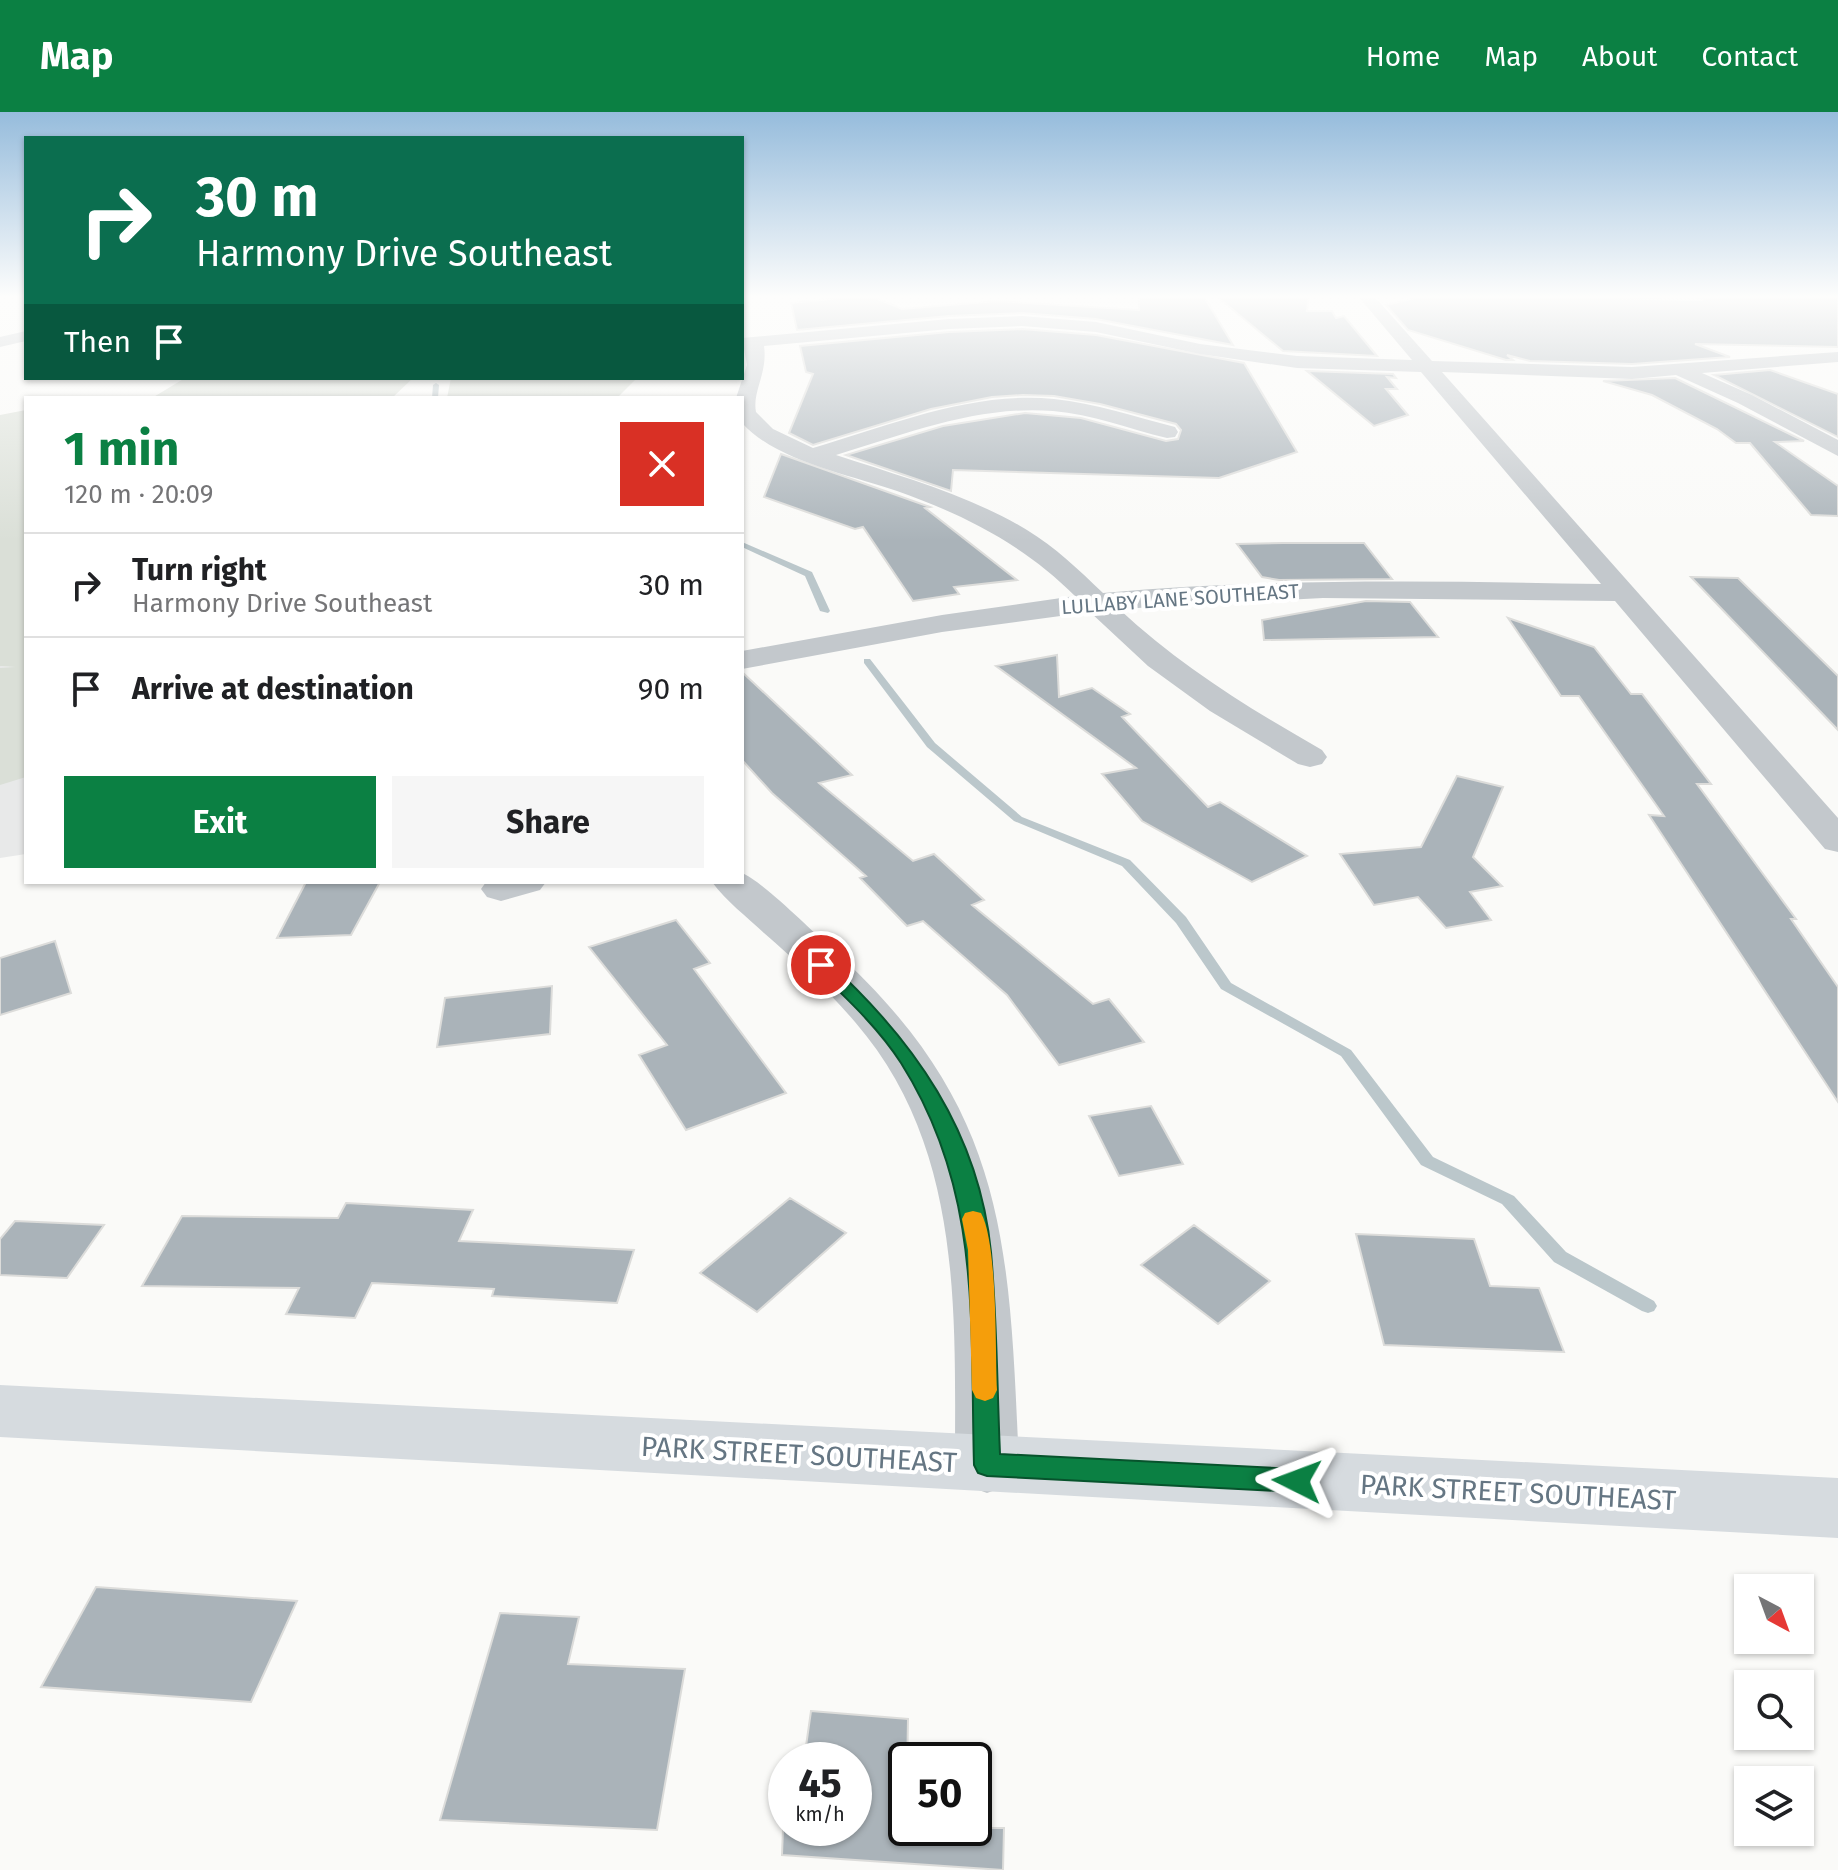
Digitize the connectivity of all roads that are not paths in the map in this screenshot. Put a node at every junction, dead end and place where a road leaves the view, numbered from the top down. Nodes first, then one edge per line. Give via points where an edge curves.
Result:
1 (753, 377) edge
2 (1436, 377) edge
3 (1696, 377) edge
4 (744, 396) edge
5 (744, 410) edge
6 (1167, 432) dead end
7 (1836, 447) edge
8 (813, 455) junction
9 (1622, 593) junction
10 (1096, 602) junction
11 (744, 660) edge
12 (1310, 757) dead end
13 (1838, 841) edge
14 (734, 884) edge
15 (0, 1411) edge
16 (987, 1465) junction
17 (1838, 1508) edge

1 - 4 street
2 - 9 street
3 - 7 street
5 - 8 street via 773,438
6 - 8 street via 1070,408 1011,404
8 - 10 street via 983,517 1047,556
9 - 10 street, LULLABY LANE SOUTHEAST via 1324,589
9 - 13 street
10 - 11 street, LULLABY LANE SOUTHEAST via 932,624
10 - 12 street via 1182,678
14 - 16 street via 865,1006 908,1058 942,1118 965,1179 979,1250
15 - 16 main road, PARK STREET SOUTHEAST
16 - 17 main road, PARK STREET SOUTHEAST

